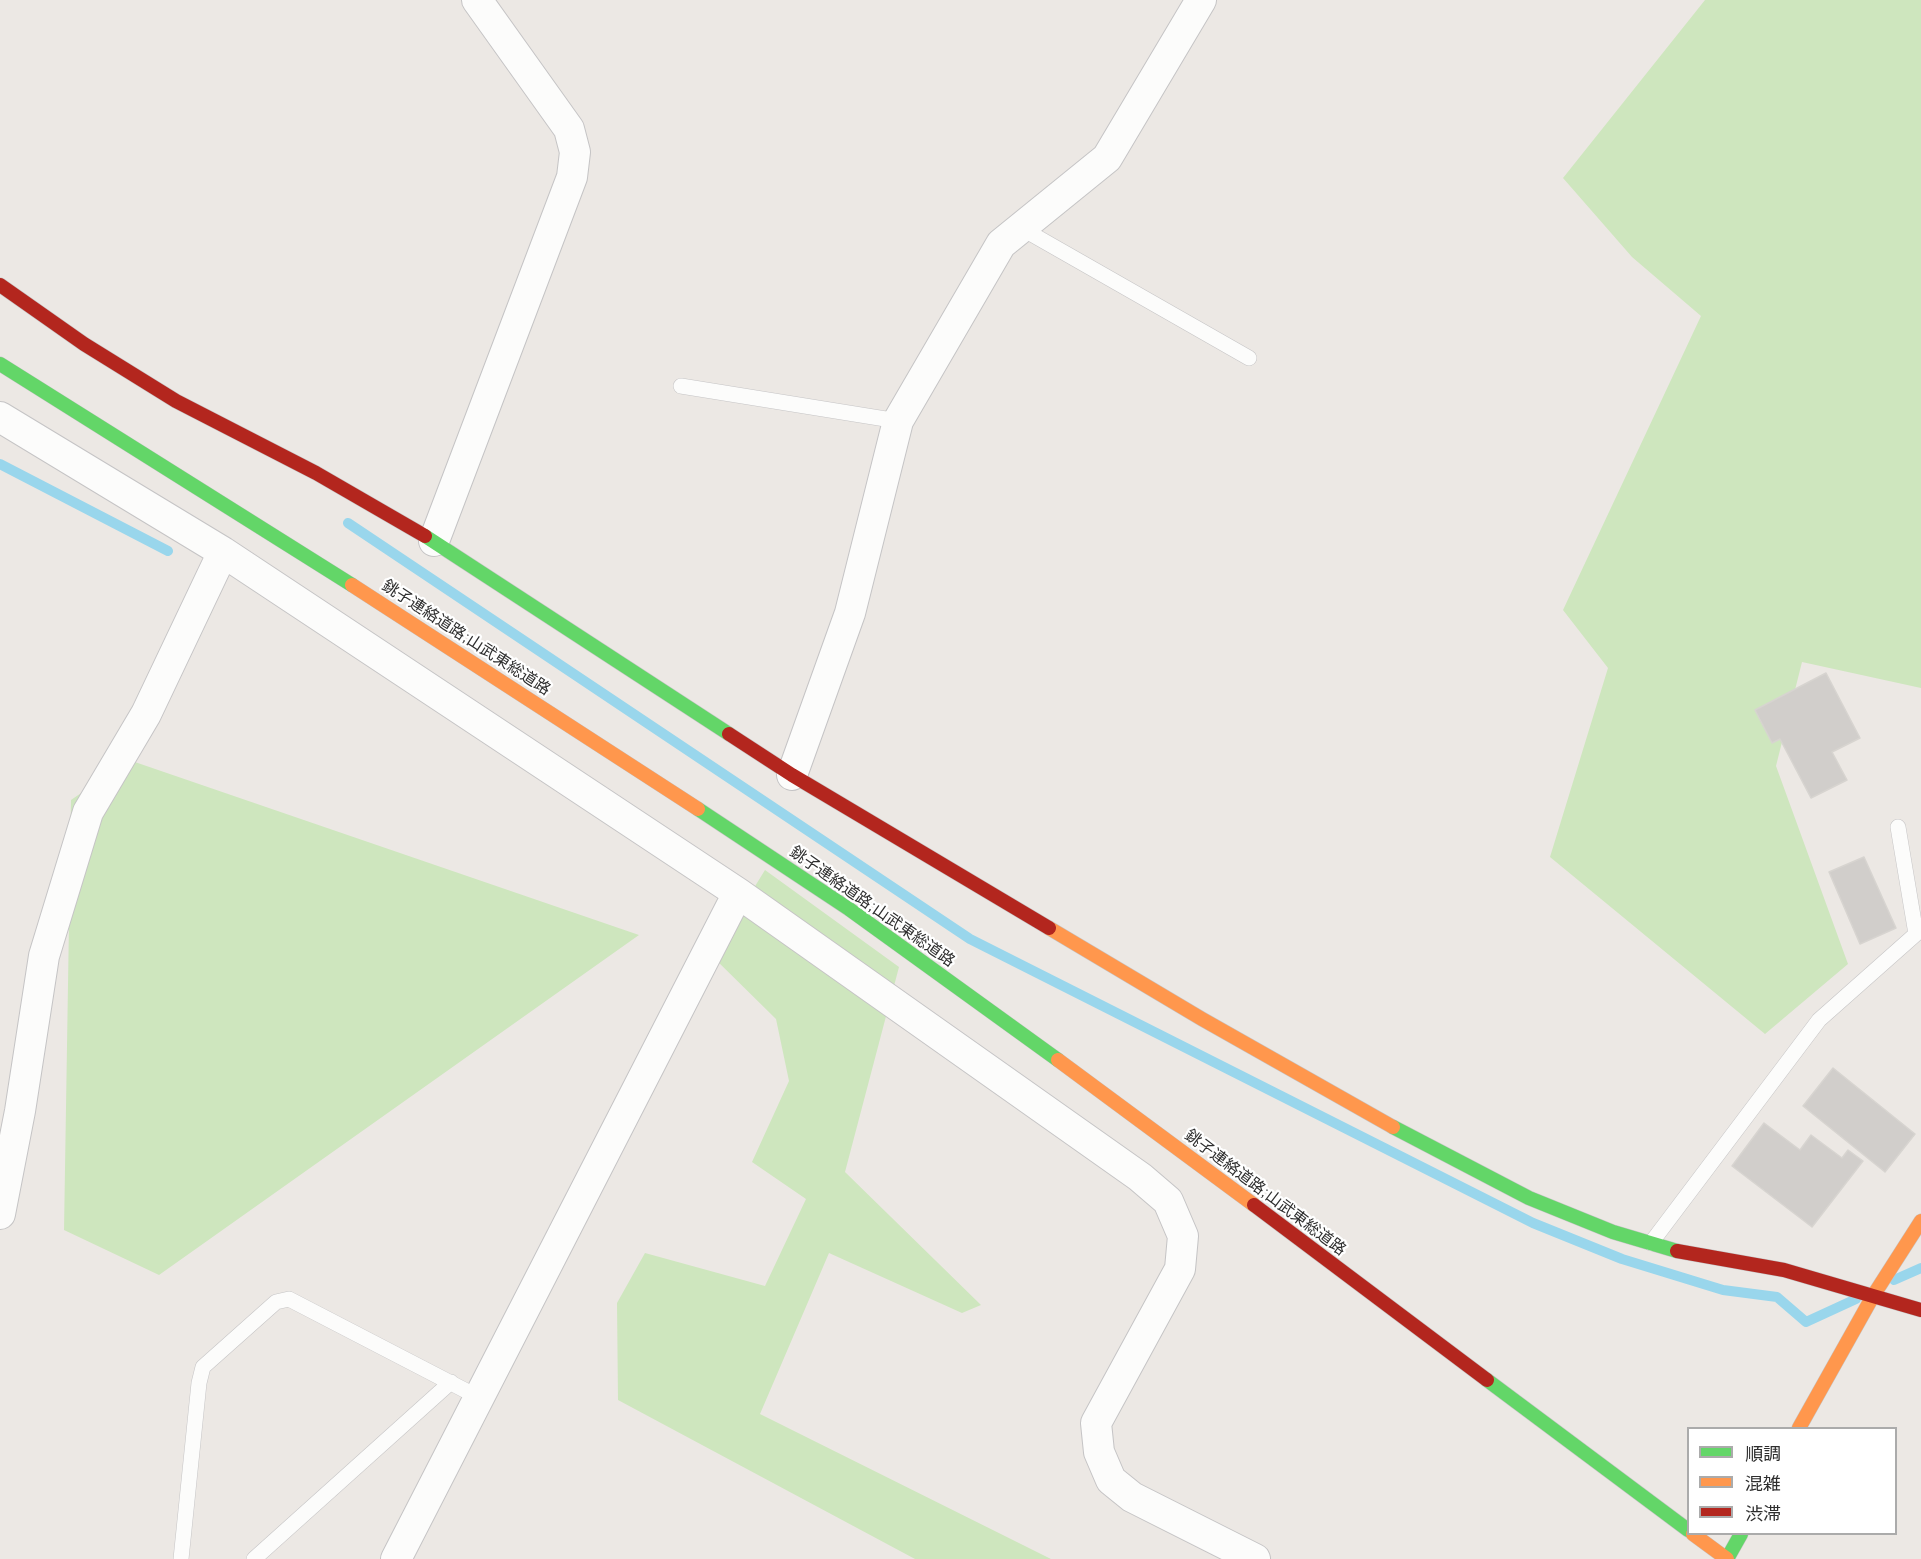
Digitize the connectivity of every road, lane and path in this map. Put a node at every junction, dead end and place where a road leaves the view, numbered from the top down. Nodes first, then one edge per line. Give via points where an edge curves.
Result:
1 (477, 0) edge
2 (1200, 0) edge
3 (1021, 228) junction
4 (0, 285) edge
5 (1249, 358) dead end
6 (0, 363) edge
7 (681, 386) dead end
8 (0, 417) edge
9 (898, 421) junction
10 (434, 541) junction
11 (223, 552) junction
12 (792, 775) junction
13 (1898, 827) dead end
14 (738, 893) junction
15 (0, 1215) edge
16 (1921, 1221) edge
17 (1651, 1243) junction
18 (1873, 1296) junction
19 (1921, 1311) edge
20 (451, 1382) junction
21 (478, 1396) junction
22 (1800, 1427) edge
23 (1687, 1529) edge
24 (1696, 1535) edge
25 (1740, 1535) edge
26 (181, 1559) edge
27 (255, 1559) edge
28 (396, 1559) edge
29 (1255, 1559) edge
30 (1727, 1559) edge

1 - 10 street via 569,129 575,152 572,177
2 - 3 street via 1107,158
3 - 5 lane
3 - 9 street via 1001,244
4 - 10 main road via 84,344 176,401
6 - 23 main road, 銚子連絡道路;山武東総道路 via 527,696 849,909 1112,1099
7 - 9 lane
8 - 11 street
9 - 12 street via 850,613
10 - 12 main road
11 - 14 street
11 - 15 street via 146,714 88,812 44,956 21,1111
12 - 17 main road via 1202,1020 1360,1109 1529,1198
13 - 17 lane via 1916,933 1819,1020
14 - 21 street
14 - 29 street via 1140,1177 1168,1201 1183,1236 1180,1269 1096,1423 1099,1452 1111,1480 1132,1497
16 - 18 main road
17 - 18 main road via 1692,1255 1784,1270
18 - 19 main road
18 - 22 main road
20 - 21 lane
20 - 26 lane via 289,1299 276,1302 203,1367
20 - 27 lane
21 - 28 street
24 - 30 main road
25 - 30 main road

